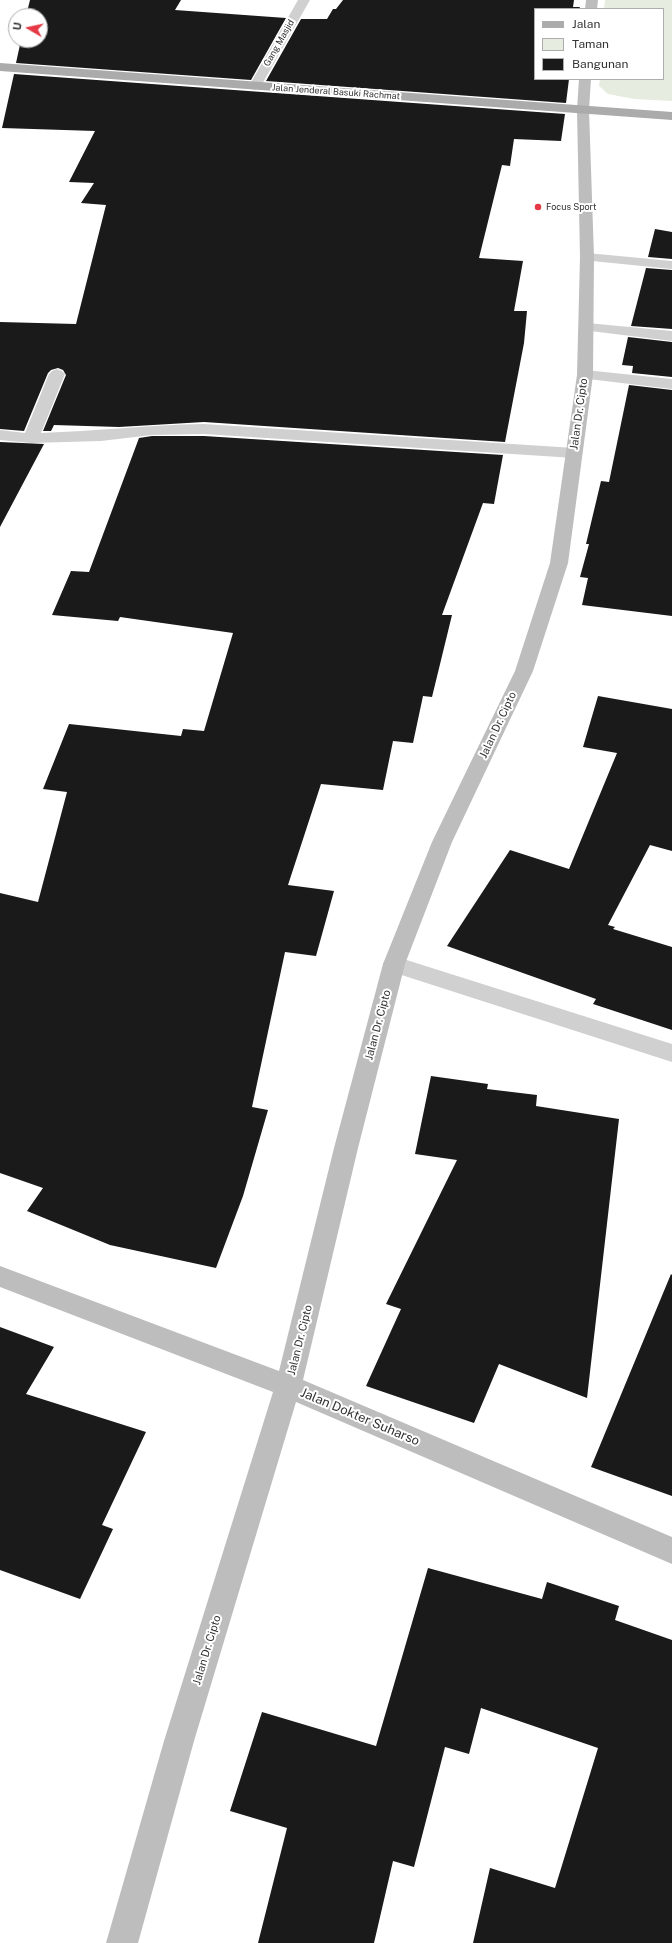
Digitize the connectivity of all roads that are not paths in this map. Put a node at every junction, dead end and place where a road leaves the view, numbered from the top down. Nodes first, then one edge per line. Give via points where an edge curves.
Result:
1 (304, 0) edge
2 (0, 67) edge
3 (585, 80) edge
4 (255, 86) junction
5 (583, 110) junction
6 (672, 116) edge
7 (587, 257) junction
8 (672, 265) edge
9 (587, 327) junction
10 (672, 336) edge
11 (57, 374) dead end
12 (585, 375) junction
13 (672, 384) edge
14 (0, 435) edge
15 (32, 438) junction
16 (574, 453) junction
17 (394, 964) junction
18 (672, 1053) edge
19 (0, 1276) edge
20 (288, 1386) junction
21 (672, 1551) edge
22 (122, 1943) edge

1 - 4 street, Gang Masjid
2 - 4 main road, Jalan Jenderal Basuki Rachmat
3 - 5 street, Jalan Dr. Cipto
4 - 5 main road, Jalan Jenderal Basuki Rachmat
5 - 6 main road, Jalan Jenderal Basuki Rachmat
5 - 7 street, Jalan Dr. Cipto
7 - 8 street
7 - 9 street, Jalan Dr. Cipto
9 - 10 street
9 - 12 street, Jalan Dr. Cipto
11 - 15 street
12 - 13 street
12 - 16 street, Jalan Dr. Cipto
14 - 15 street
15 - 16 street via 204,429
16 - 17 street, Jalan Dr. Cipto via 560,564 524,671 442,842
17 - 18 street
17 - 20 street, Jalan Dr. Cipto
19 - 20 street, Jalan Dokter Suharso
20 - 21 street, Jalan Dokter Suharso
20 - 22 street, Jalan Dr. Cipto via 179,1741

